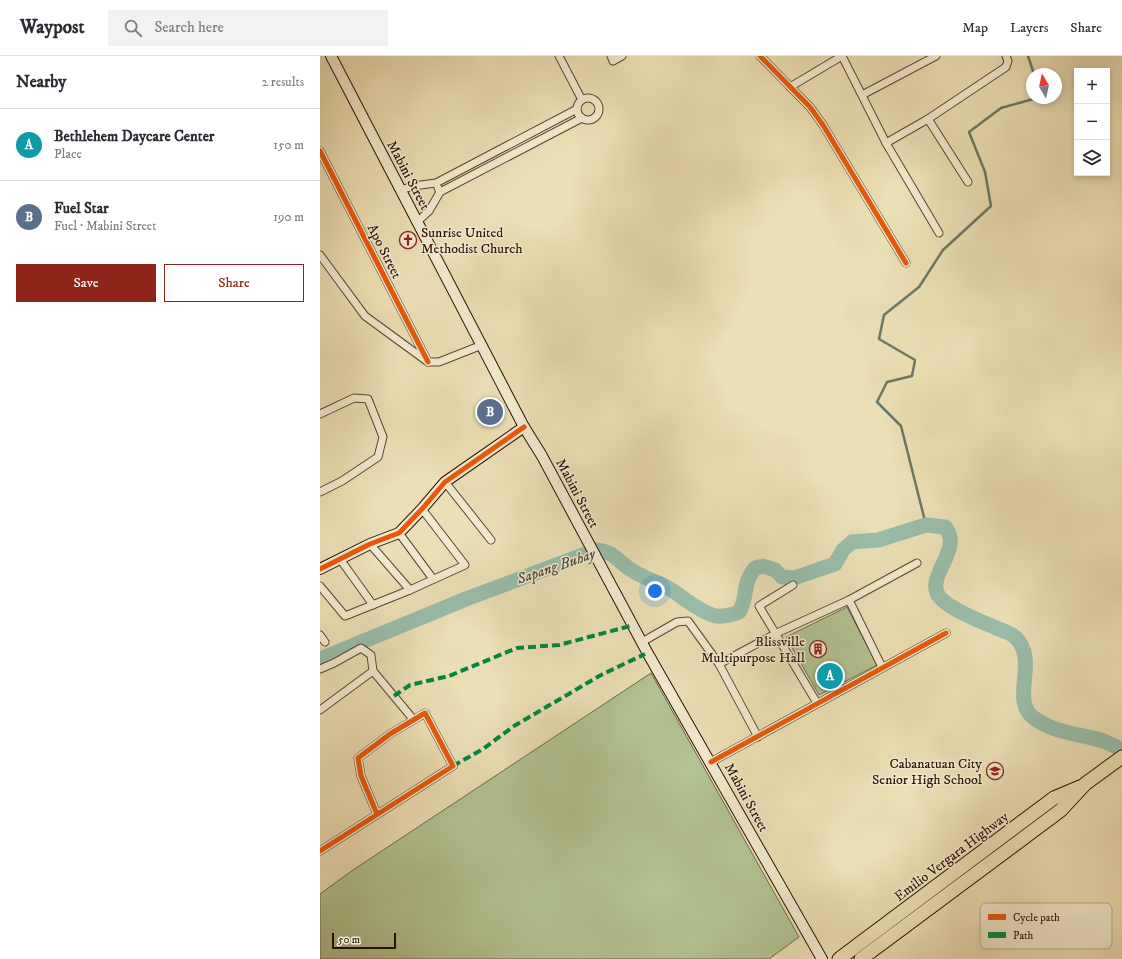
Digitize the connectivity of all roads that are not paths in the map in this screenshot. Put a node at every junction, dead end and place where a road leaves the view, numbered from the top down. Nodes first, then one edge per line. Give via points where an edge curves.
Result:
1 (331, 56) edge
2 (559, 56) edge
3 (611, 56) edge
4 (622, 56) edge
5 (842, 56) edge
6 (936, 56) edge
7 (1006, 56) edge
8 (761, 57) edge
9 (790, 87) junction
10 (862, 95) junction
11 (582, 100) junction
12 (577, 109) junction
13 (582, 118) junction
14 (928, 119) junction
15 (886, 143) junction
16 (320, 151) edge
17 (968, 182) dead end
18 (436, 183) junction
19 (401, 190) junction
20 (440, 192) junction
21 (417, 222) junction
22 (939, 233) dead end
23 (320, 255) edge
24 (906, 263) dead end
25 (323, 268) edge
26 (482, 345) junction
27 (428, 362) junction
28 (320, 414) edge
29 (524, 427) junction
30 (445, 482) junction
31 (320, 492) edge
32 (422, 510) junction
33 (399, 533) junction
34 (491, 540) dead end
35 (370, 544) junction
36 (340, 559) junction
37 (917, 563) dead end
38 (320, 569) edge
39 (433, 579) junction
40 (793, 585) dead end
41 (320, 586) edge
42 (410, 590) junction
43 (849, 600) junction
44 (373, 605) junction
45 (777, 633) junction
46 (946, 633) dead end
47 (642, 642) junction
48 (719, 664) junction
49 (882, 667) junction
50 (320, 669) edge
51 (373, 671) junction
52 (817, 703) junction
53 (320, 710) edge
54 (413, 719) junction
55 (758, 737) junction
56 (1117, 760) edge
57 (711, 762) junction
58 (1085, 784) junction
59 (376, 814) junction
60 (320, 851) edge
61 (822, 959) edge
62 (839, 959) edge
63 (861, 959) edge

1 - 19 main road, Mabini Street
2 - 11 street
3 - 4 street via 613,61
5 - 9 street
5 - 10 street
6 - 10 street
7 - 14 street via 1006,67
8 - 9 street
9 - 24 street via 823,125
10 - 15 street
11 - 12 street
11 - 13 street via 592,100 597,104 598,111 592,119
12 - 13 street
12 - 18 street
13 - 20 street
14 - 15 street
14 - 17 street
15 - 22 street
16 - 27 street, Apo Street
18 - 19 street
18 - 20 street
19 - 21 main road, Mabini Street
20 - 21 street via 429,211
21 - 26 main road, Mabini Street
23 - 25 street
25 - 27 street via 365,316
26 - 27 street via 439,362
26 - 29 main road, Mabini Street
28 - 31 street via 354,398 368,399 384,437 378,457
29 - 30 main road
29 - 47 main road, Mabini Street
30 - 32 main road
30 - 34 street
32 - 33 main road
32 - 39 street via 465,565
33 - 35 main road
33 - 39 street
35 - 36 main road
35 - 42 street
36 - 38 main road
36 - 44 street
37 - 43 street
39 - 42 street
40 - 45 street via 759,606
41 - 44 street via 345,616
42 - 44 street
43 - 45 street
43 - 49 street
45 - 48 street
45 - 52 street
46 - 49 street
47 - 48 street via 677,622 688,621
47 - 57 main road, Mabini Street
48 - 55 street
49 - 52 street
50 - 51 street via 361,648 371,655
51 - 53 street
51 - 54 street
52 - 55 street
54 - 59 street via 358,758 361,776
54 - 59 street via 424,713 453,766
55 - 57 street
56 - 58 highway, Emilio Vergara Highway
57 - 61 main road, Mabini Street
58 - 62 highway, Emilio Vergara Highway via 1054,798
58 - 63 highway, Emilio Vergara Highway via 1061,810
59 - 60 street

